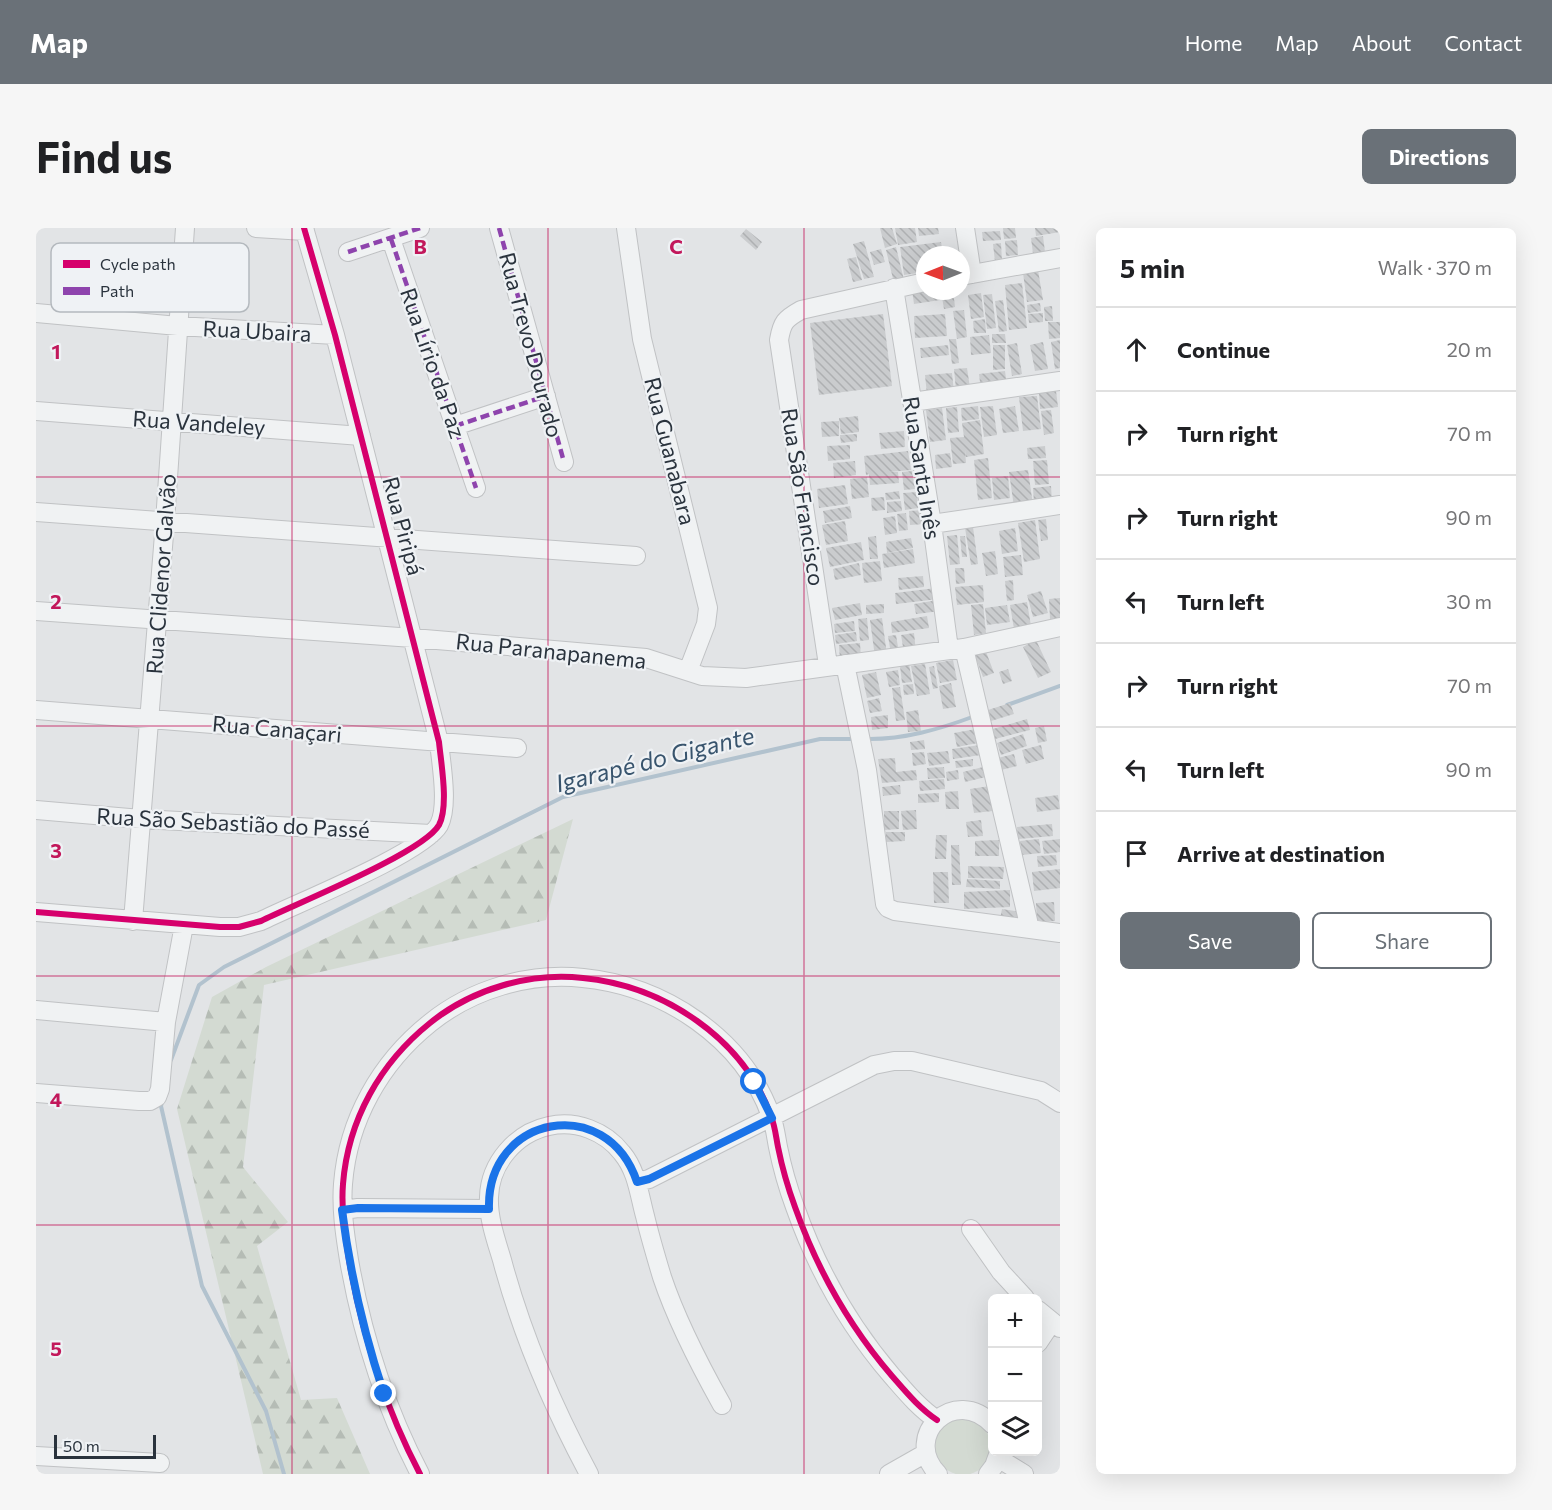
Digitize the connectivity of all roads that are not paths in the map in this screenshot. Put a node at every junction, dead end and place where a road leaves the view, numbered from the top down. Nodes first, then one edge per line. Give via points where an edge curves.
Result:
1 (185, 228) edge
2 (256, 228) edge
3 (420, 228) edge
4 (499, 228) edge
5 (626, 228) edge
6 (965, 228) edge
7 (305, 229) edge
8 (391, 239) junction
9 (184, 243) edge
10 (966, 246) edge
11 (348, 252) dead end
12 (1060, 258) edge
13 (970, 274) edge
14 (916, 284) edge
15 (894, 288) junction
16 (179, 312) edge
17 (36, 313) edge
18 (178, 326) junction
19 (335, 335) junction
20 (1060, 381) edge
21 (546, 396) junction
22 (912, 402) junction
23 (36, 411) edge
24 (172, 422) junction
25 (454, 426) junction
26 (361, 436) junction
27 (564, 462) dead end
28 (476, 488) dead end
29 (1060, 505) edge
30 (36, 512) edge
31 (165, 522) junction
32 (932, 524) junction
33 (388, 538) junction
34 (636, 556) dead end
35 (36, 611) edge
36 (157, 620) junction
37 (1060, 627) edge
38 (413, 638) junction
39 (957, 648) junction
40 (836, 665) junction
41 (688, 671) junction
42 (36, 710) edge
43 (150, 719) junction
44 (439, 742) junction
45 (517, 748) dead end
46 (36, 810) edge
47 (141, 819) junction
48 (431, 834) junction
49 (36, 912) edge
50 (133, 921) junction
51 (184, 925) junction
52 (1030, 929) junction
53 (1060, 933) edge
54 (36, 1010) edge
55 (166, 1022) junction
56 (36, 1093) edge
57 (1060, 1103) edge
58 (772, 1118) junction
59 (637, 1182) junction
60 (489, 1209) junction
61 (342, 1210) junction
62 (971, 1229) dead end
63 (1021, 1294) edge
64 (1042, 1313) edge
65 (1056, 1325) edge
66 (1042, 1339) edge
67 (722, 1405) dead end
68 (988, 1416) edge
69 (937, 1420) junction
70 (926, 1453) junction
71 (36, 1456) edge
72 (997, 1456) edge
73 (999, 1456) edge
74 (160, 1463) dead end
75 (420, 1474) edge
76 (589, 1474) edge
77 (889, 1474) edge
78 (938, 1474) edge
79 (987, 1474) edge
80 (1024, 1474) edge

1 - 9 street, Rua Clidenor Galvão
2 - 7 street
3 - 8 street
4 - 21 street, Rua Trevo Dourado
5 - 41 street, Rua Guanabara via 642,339 708,608
6 - 10 street
7 - 19 street, Rua Piripá
8 - 11 street
8 - 25 street, Rua Lírio da Paz
12 - 13 street
14 - 15 street
15 - 22 street, Rua Santa Inês
15 - 40 street, Rua São Francisco via 801,310 787,318 779,340
16 - 18 street, Rua Clidenor Galvão
17 - 18 street, Rua Ubaira
18 - 19 street, Rua Ubaira
18 - 24 street, Rua Clidenor Galvão
19 - 26 street, Rua Piripá
20 - 22 street
21 - 25 street
21 - 27 street, Rua Trevo Dourado
22 - 32 street, Rua Santa Inês
23 - 24 street, Rua Vandeley
24 - 26 street, Rua Vandeley
24 - 31 street, Rua Clidenor Galvão
25 - 28 street, Rua Lírio da Paz
26 - 33 street, Rua Piripá
29 - 32 street
30 - 31 street
31 - 33 street
31 - 36 street, Rua Clidenor Galvão
32 - 39 street, Rua Santa Inês
33 - 34 street
33 - 38 street, Rua Piripá
35 - 36 street, Rua Paranapanema
36 - 38 street, Rua Paranapanema
36 - 43 street, Rua Clidenor Galvão
37 - 39 street, Rua Paranapanema
38 - 41 street, Rua Paranapanema via 646,658
38 - 44 street, Rua Piripá
39 - 40 street, Rua Paranapanema
39 - 52 street, Rua Santa Inês via 983,733
40 - 41 street, Rua Paranapanema via 746,678 702,676
40 - 52 street, Rua São Francisco via 860,732 885,904 896,911
42 - 43 street, Rua Canaçari
43 - 44 street, Rua Canaçari
43 - 47 street, Rua Clidenor Galvão
44 - 45 street, Rua Canaçari
44 - 48 street, Rua Piripá via 442,816
46 - 47 street, Rua São Sebastião do Passé
47 - 48 street, Rua São Sebastião do Passé
47 - 50 street, Rua Clidenor Galvão
48 - 51 street via 387,861 261,921 238,927
49 - 50 street
50 - 51 street
51 - 55 street
52 - 53 street
54 - 55 street
55 - 56 street via 158,1097 139,1101
57 - 58 street via 1041,1091 894,1060 874,1065
58 - 59 street
58 - 61 street via 754,1082 728,1048 678,1008 639,990 597,979 555,977 513,983 472,997 434,1019 387,1066 356,1123 345,1166
58 - 69 street via 794,1205 831,1288 883,1365
59 - 60 street via 622,1152 605,1137 573,1125 550,1126 526,1135 500,1161 491,1184
59 - 67 street via 671,1300
60 - 61 street
60 - 76 street via 509,1288 533,1355
61 - 75 street via 353,1281 372,1357
62 - 63 street
64 - 65 street
65 - 66 street
68 - 69 street via 961,1409
69 - 70 street via 927,1435
70 - 77 street
70 - 78 street
71 - 74 street
72 - 79 street
73 - 80 street

